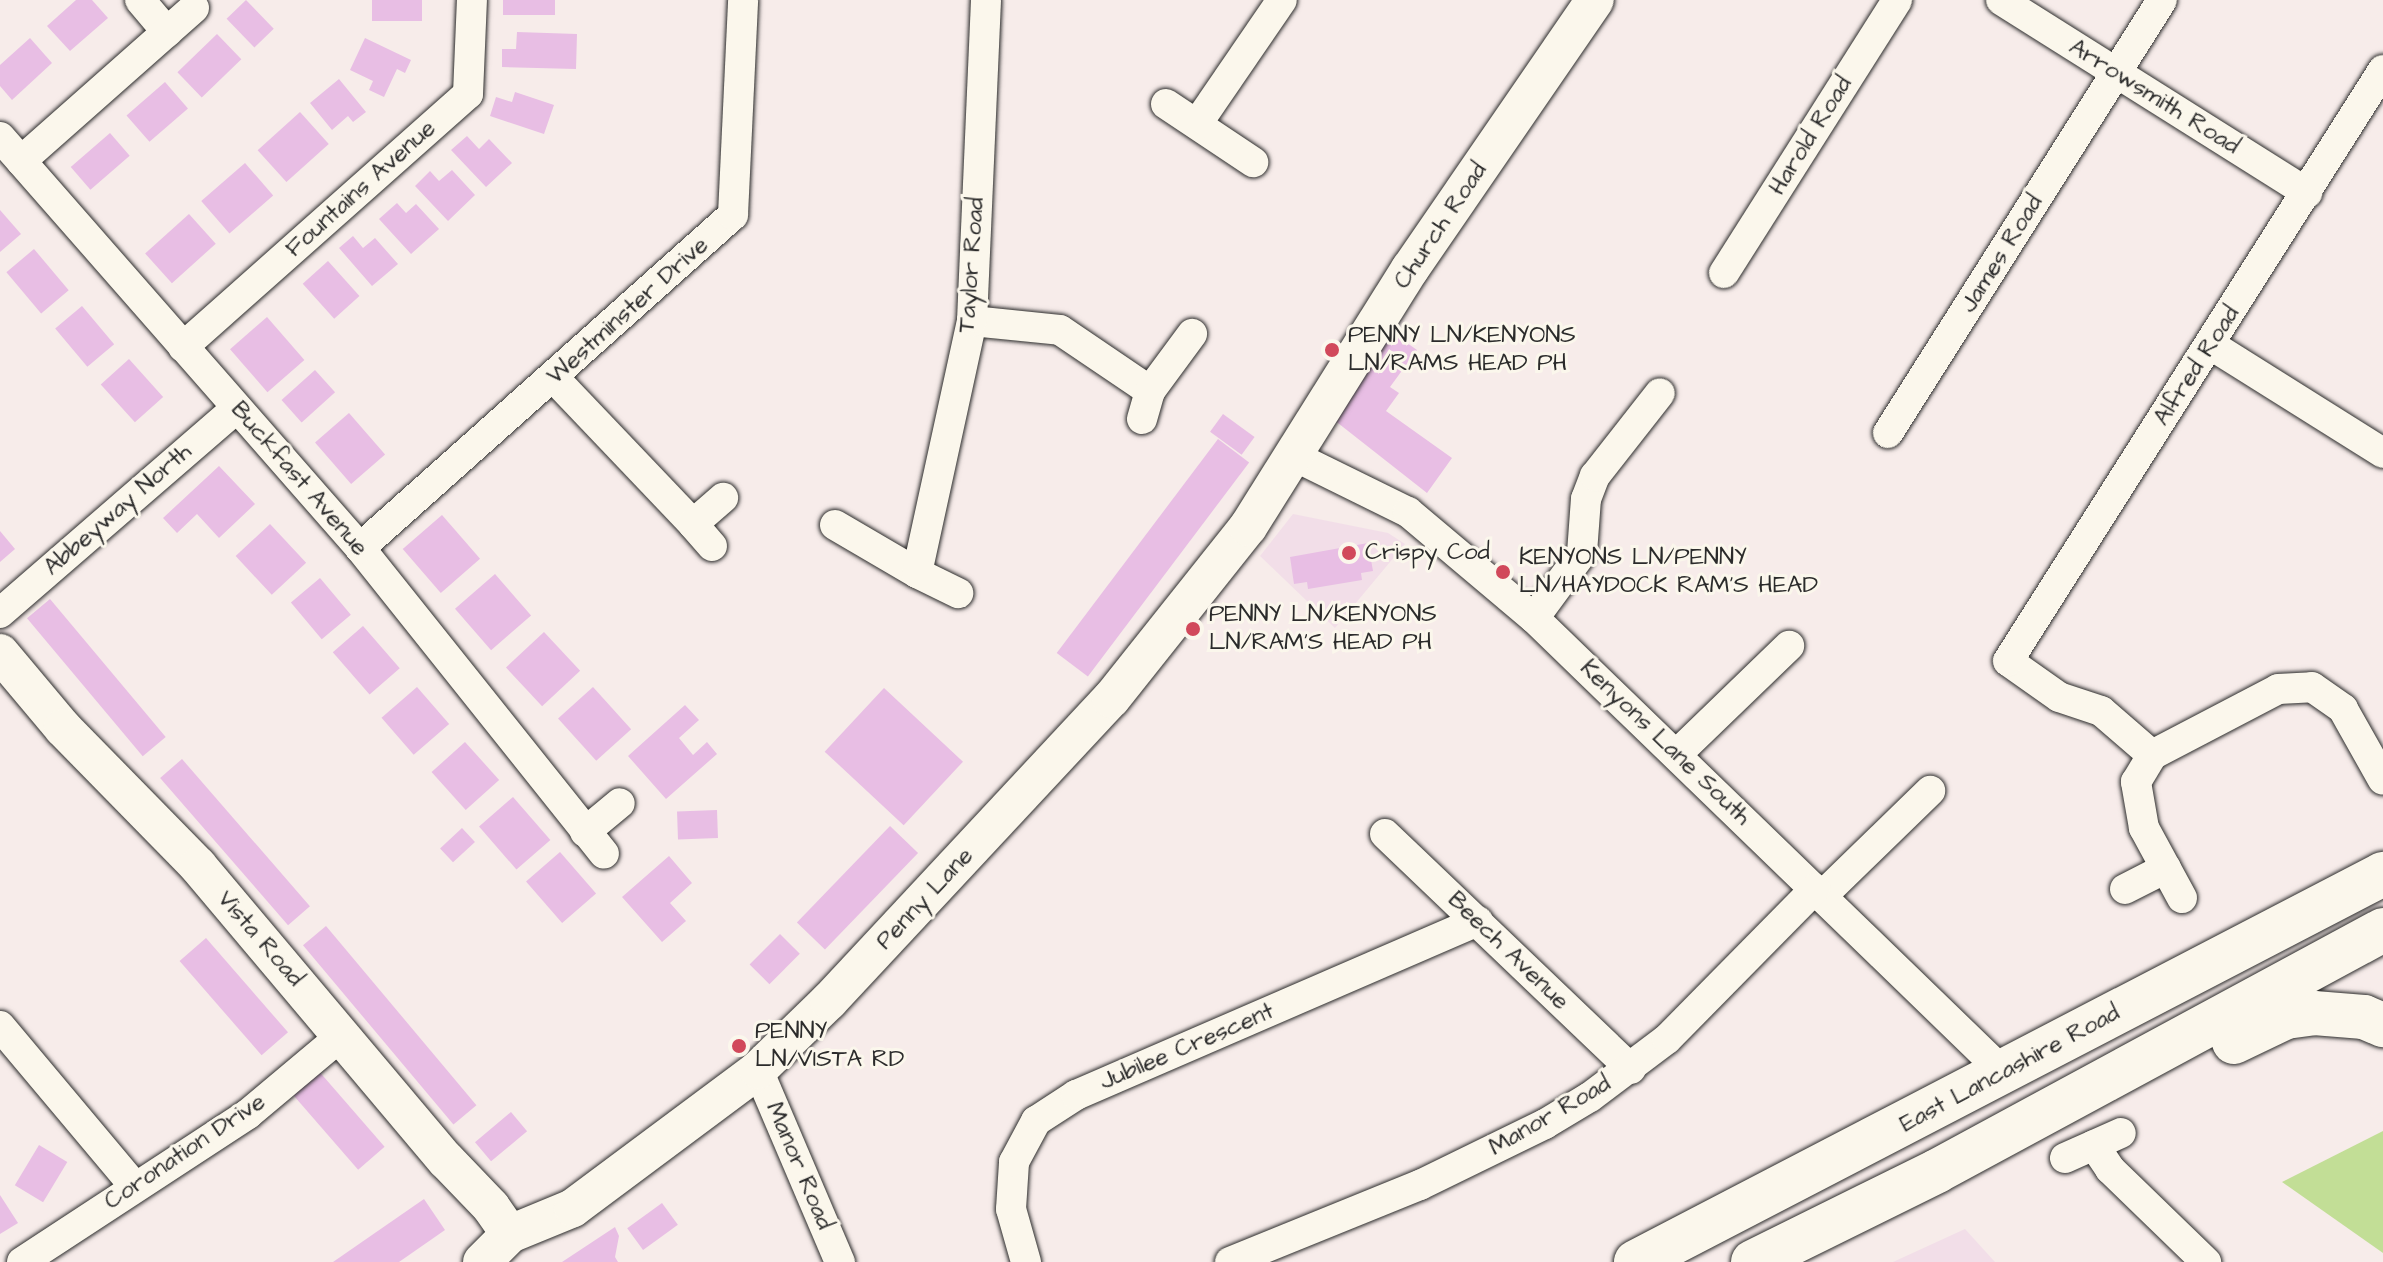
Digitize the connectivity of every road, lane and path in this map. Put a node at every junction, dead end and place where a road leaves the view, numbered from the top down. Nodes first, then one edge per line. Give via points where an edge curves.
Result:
1 (140, 0) edge
2 (472, 0) edge
3 (743, 0) edge
4 (986, 0) edge
5 (1282, 0) edge
6 (1595, 0) edge
7 (1897, 0) edge
8 (2001, 0) edge
9 (2162, 0) edge
10 (194, 8) dead end
11 (167, 32) junction
12 (2383, 70) edge
13 (2116, 74) junction
14 (1166, 104) dead end
15 (1197, 124) junction
16 (0, 137) edge
17 (21, 161) junction
18 (1253, 162) dead end
19 (2307, 193) junction
20 (1724, 273) dead end
21 (972, 321) junction
22 (1192, 334) dead end
23 (2211, 345) junction
24 (183, 347) junction
25 (554, 378) junction
26 (1659, 391) dead end
27 (237, 408) junction
28 (1888, 433) dead end
29 (2383, 453) edge
30 (1294, 456) junction
31 (723, 498) dead end
32 (835, 525) dead end
33 (360, 548) junction
34 (917, 573) junction
35 (958, 593) dead end
36 (0, 613) edge
37 (1534, 618) junction
38 (1789, 646) dead end
39 (0, 653) edge
40 (2376, 750) edge
41 (1677, 754) junction
42 (2152, 755) junction
43 (2383, 780) edge
44 (1930, 791) dead end
45 (620, 803) dead end
46 (1385, 834) dead end
47 (2166, 868) junction
48 (2383, 874) edge
49 (2125, 889) dead end
50 (1819, 892) junction
51 (2182, 898) dead end
52 (1478, 921) junction
53 (2383, 930) edge
54 (2383, 1025) edge
55 (0, 1026) edge
56 (342, 1035) junction
57 (1631, 1069) junction
58 (758, 1070) junction
59 (2004, 1073) junction
60 (2065, 1158) dead end
61 (1937, 1171) junction
62 (135, 1187) junction
63 (510, 1234) junction
64 (22, 1262) edge
65 (482, 1262) edge
66 (840, 1262) edge
67 (1026, 1262) edge
68 (1230, 1262) edge
69 (1636, 1262) edge
70 (1753, 1262) edge
71 (2206, 1262) edge

1 - 11 street
2 - 24 street, Fountains Avenue via 468,94
3 - 25 street, Westminster Drive via 733,215
4 - 21 street, Taylor Road
5 - 15 street
6 - 30 main road, Church Road via 1410,269
7 - 20 street, Harold Road
8 - 13 street, Arrowsmith Road
9 - 13 street, James Road
10 - 11 street
11 - 17 street
12 - 19 street, Alfred Road
13 - 19 street, Arrowsmith Road
13 - 28 street, James Road
14 - 15 street
15 - 18 street
16 - 17 street, Buckfast Avenue
17 - 24 street, Buckfast Avenue
19 - 23 street, Alfred Road
21 - 22 street via 1060,330 1146,405
21 - 34 street, Taylor Road
23 - 29 street
23 - 42 street, Alfred Road via 2008,661 2059,697 2101,711
24 - 27 street, Buckfast Avenue
25 - 31 street via 703,535
25 - 33 street, Westminster Drive
26 - 37 street via 1595,476 1586,499 1582,553
27 - 33 street, Buckfast Avenue
27 - 36 street, Abbeyway North
30 - 37 street, Kenyons Lane South via 1408,512
30 - 58 main road, Penny Lane via 1248,527 1111,699
32 - 34 street
33 - 45 street, Buckfast Avenue via 594,843
34 - 35 street
37 - 41 street, Kenyons Lane South
38 - 41 street
39 - 56 main road, Vista Road via 63,728 198,866
40 - 42 street via 2343,709 2312,687 2278,689
40 - 43 street
41 - 50 street, Kenyons Lane South
42 - 47 street via 2136,782 2144,828
44 - 50 street, Manor Road
46 - 52 street, Beech Avenue
47 - 49 street
47 - 51 street
48 - 59 highway, East Lancashire Road
50 - 57 street, Manor Road
50 - 59 street, Kenyons Lane South
52 - 57 street, Beech Avenue
52 - 67 street, Jubilee Crescent via 1076,1095 1036,1121 1014,1162 1011,1209
53 - 61 highway
54 - 61 highway via 2341,1013 2286,1017
55 - 62 street
56 - 62 street, Coronation Drive via 248,1114
56 - 63 main road, Vista Road
57 - 68 street, Manor Road via 1493,1151
58 - 63 main road, Penny Lane via 573,1208
58 - 66 street, Manor Road
59 - 69 highway, East Lancashire Road
60 - 71 street via 2108,1139 2110,1169
61 - 70 highway
62 - 64 street, Coronation Drive
63 - 65 main road, Penny Lane

